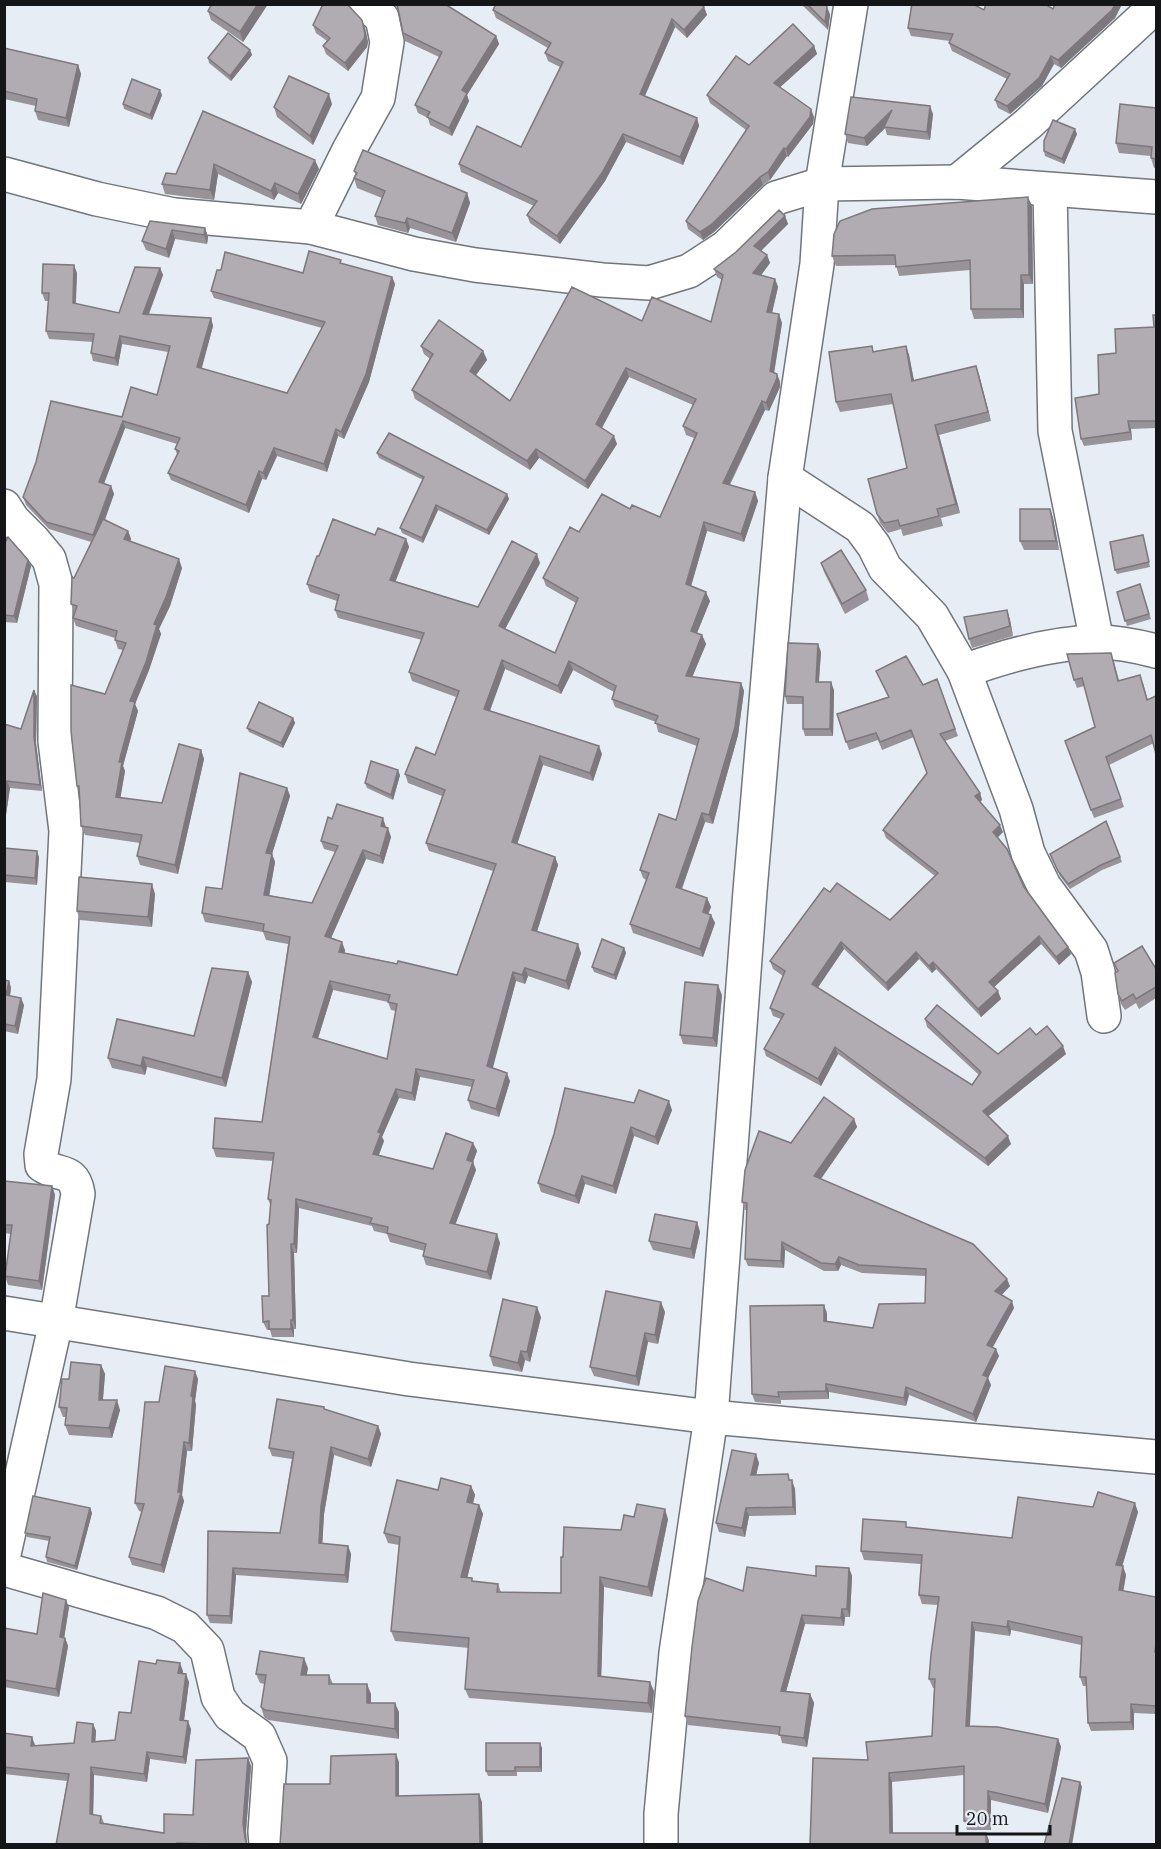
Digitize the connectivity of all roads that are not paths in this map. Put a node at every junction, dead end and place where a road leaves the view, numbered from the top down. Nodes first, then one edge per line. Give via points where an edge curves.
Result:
1 (366, 4) edge
2 (851, 4) edge
3 (1156, 6) edge
4 (4, 174) edge
5 (957, 183) junction
6 (822, 184) junction
7 (1050, 190) junction
8 (1156, 197) edge
9 (311, 227) junction
10 (785, 478) junction
11 (4, 506) edge
12 (1097, 642) junction
13 (1156, 651) edge
14 (964, 671) junction
15 (1104, 1016) dead end
16 (4, 1313) edge
17 (56, 1322) junction
18 (711, 1416) junction
19 (1156, 1457) edge
20 (4, 1554) edge
21 (4, 1569) edge
22 (266, 1845) edge
23 (661, 1845) edge

1 - 9 street via 382,18 387,42 378,98
2 - 6 street
3 - 5 street via 1028,124
4 - 9 street via 97,200 174,215
5 - 6 street
5 - 7 street
6 - 9 street via 776,198 726,247 689,272 649,283 474,265
6 - 10 street via 817,264
7 - 8 street
7 - 12 street via 1055,431
10 - 14 street via 860,527 885,568 932,616
10 - 18 street
11 - 17 street via 49,558 56,584 55,741 66,831 54,1078 41,1154 42,1165 69,1175 78,1194
12 - 13 street
12 - 14 street via 1065,644 998,658
14 - 15 street via 1016,808 1028,853 1044,886 1091,950
16 - 17 street
17 - 18 street via 409,1379
17 - 20 street
18 - 19 street
18 - 23 street via 676,1653
21 - 22 street via 157,1613 185,1627 207,1650 218,1697 230,1715 259,1736 270,1761

